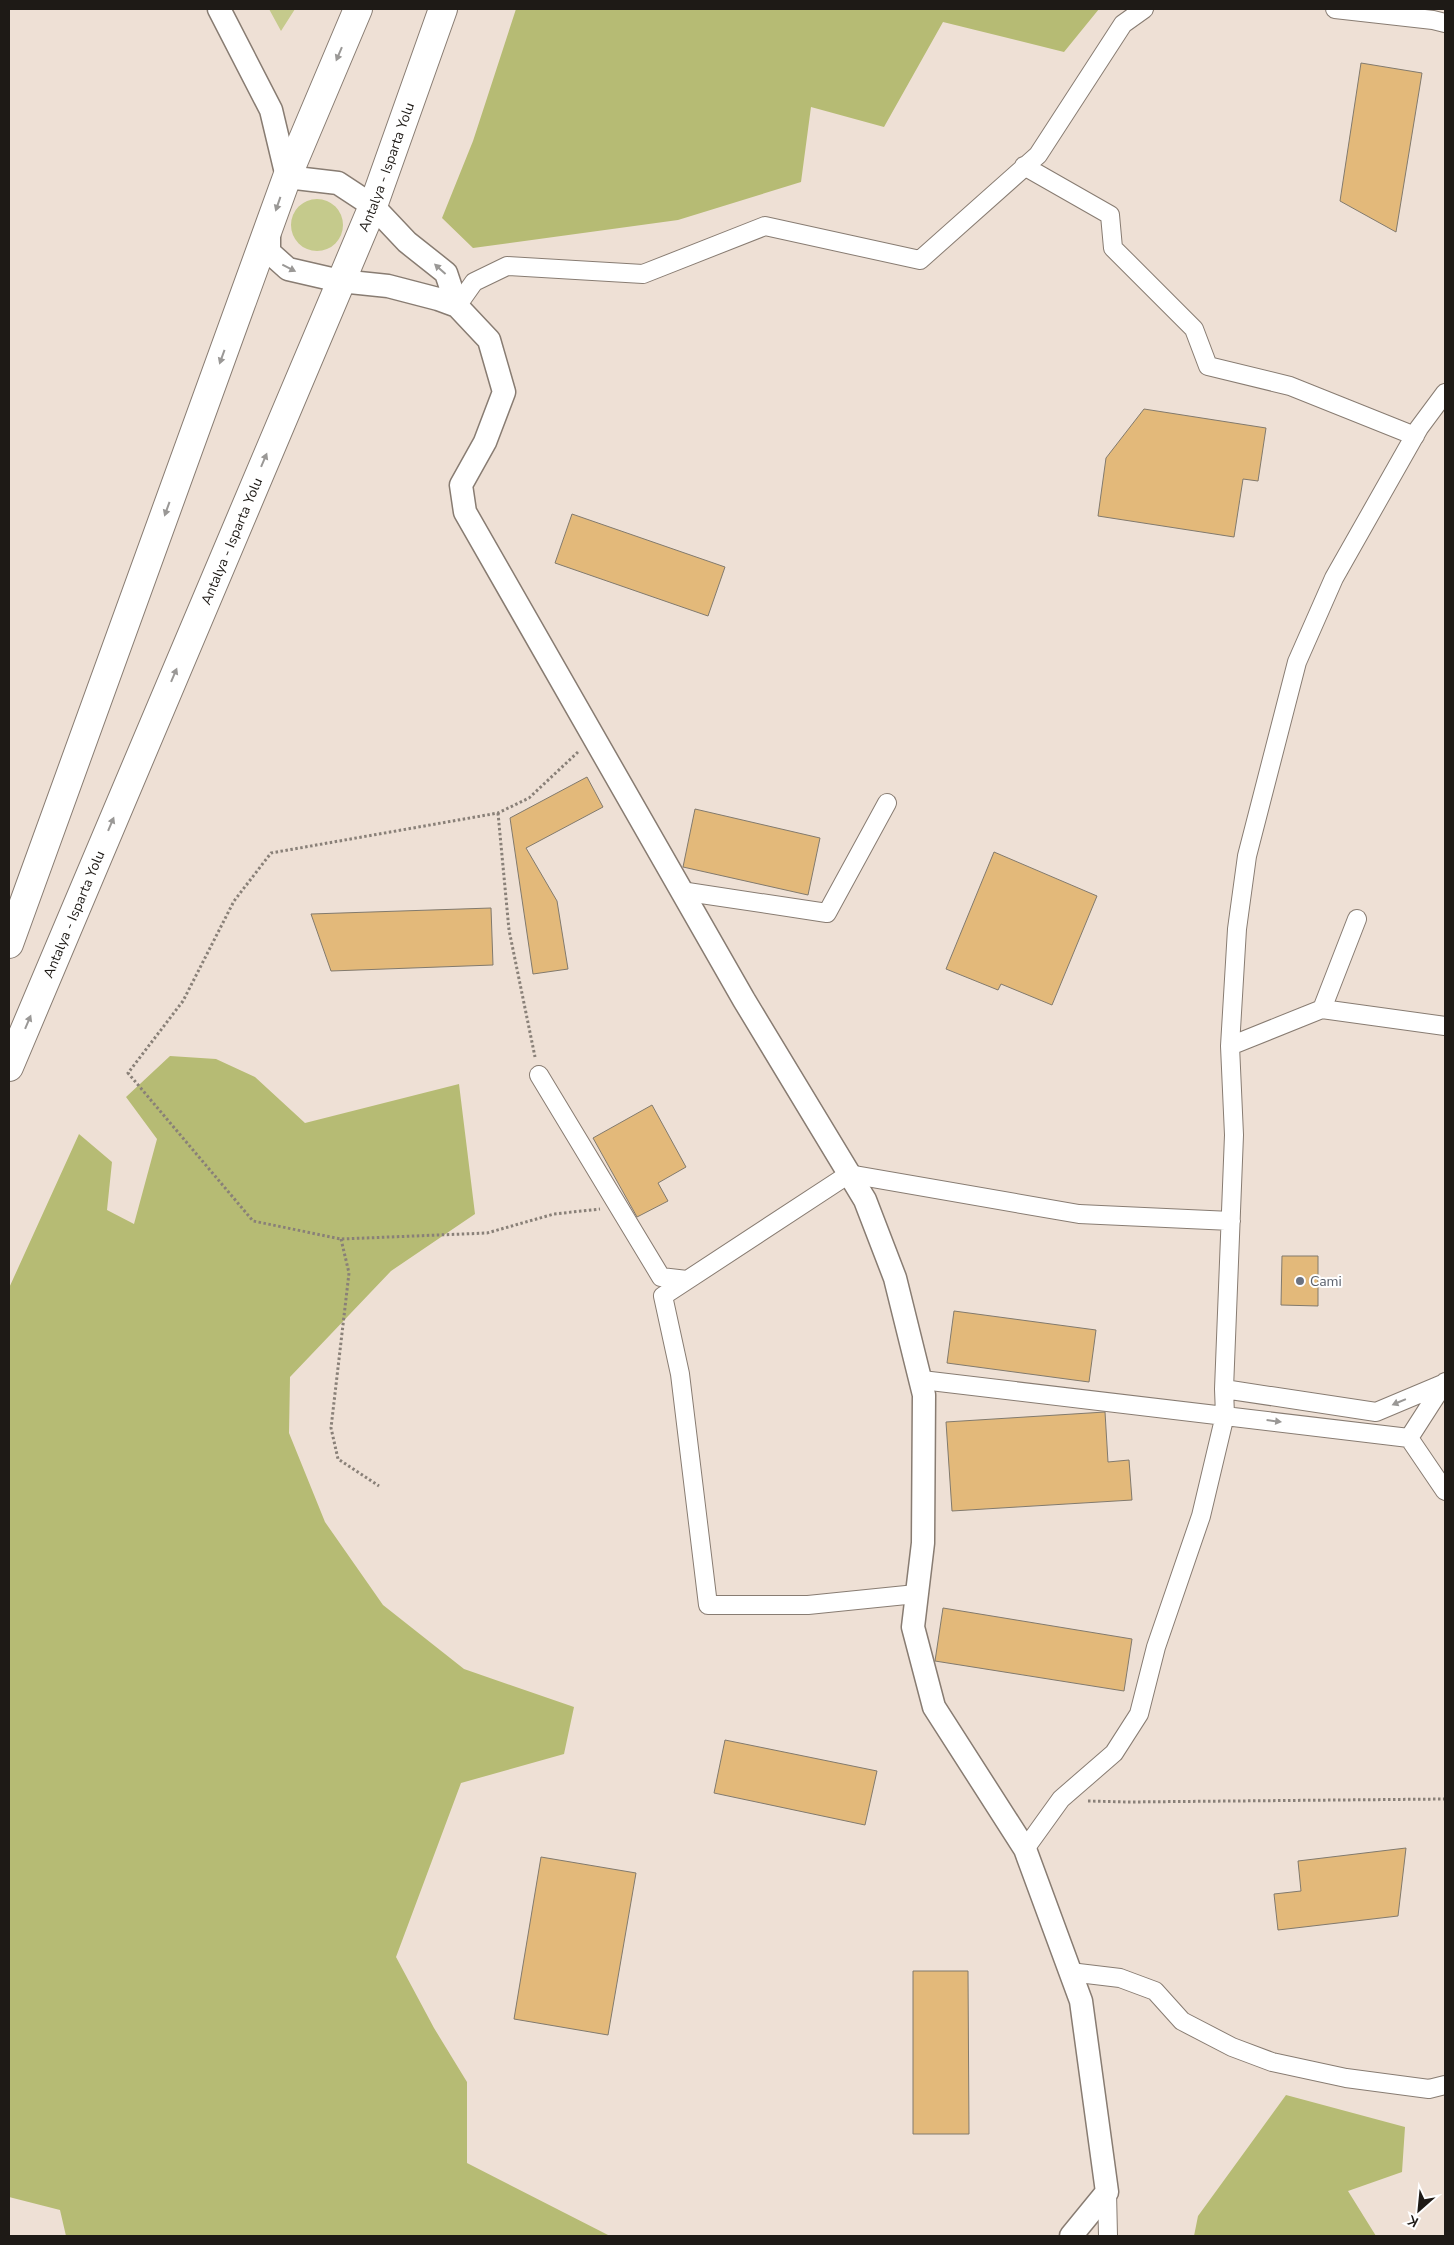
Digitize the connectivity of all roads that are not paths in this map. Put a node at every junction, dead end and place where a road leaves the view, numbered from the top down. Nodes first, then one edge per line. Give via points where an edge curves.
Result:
1 (219, 9) edge
2 (358, 9) edge
3 (443, 9) edge
4 (1144, 9) edge
5 (1335, 9) edge
6 (1445, 23) edge
7 (1024, 166) junction
8 (287, 177) junction
9 (373, 206) junction
10 (269, 229) junction
11 (340, 281) junction
12 (457, 306) junction
13 (1445, 392) edge
14 (1415, 436) junction
15 (887, 803) dead end
16 (681, 891) junction
17 (1357, 919) dead end
18 (9, 944) edge
19 (1322, 1009) junction
20 (1445, 1026) edge
21 (1230, 1046) junction
22 (9, 1068) edge
23 (538, 1075) road end
24 (849, 1174) junction
25 (1231, 1220) junction
26 (687, 1280) junction
27 (922, 1380) junction
28 (1445, 1383) edge
29 (1224, 1389) junction
30 (1225, 1415) junction
31 (1409, 1438) junction
32 (1445, 1491) edge
33 (916, 1594) junction
34 (1026, 1849) junction
35 (1070, 1972) junction
36 (1445, 2086) edge
37 (1107, 2192) junction
38 (1071, 2236) edge
39 (1108, 2236) edge

1 - 8 street via 271,110
2 -> 8 highway
3 - 9 highway, Antalya - Isparta Yolu
4 - 7 street via 1123,24 1038,155
5 - 6 street
7 - 12 street via 920,260 764,226 642,274 507,266 474,282
7 - 14 street via 1110,215 1113,248 1194,329 1208,366 1290,386
8 - 9 street via 338,183
8 -> 10 highway
9 - 11 highway, Antalya - Isparta Yolu
12 -> 9 street via 446,273 407,242
10 -> 11 street via 269,252 288,269
10 -> 18 highway
11 - 12 street via 388,286
22 -> 11 highway, Antalya - Isparta Yolu
12 - 16 street via 490,340 504,392 484,442 461,485 464,512
13 - 14 street
14 - 21 street via 1334,578 1297,662 1247,856 1237,929
15 - 16 street via 827,913
16 - 24 street
17 - 19 street
19 - 20 street
19 - 21 street
21 - 25 street via 1234,1135
23 - 26 street via 661,1277
24 - 25 street via 1079,1214
24 - 26 street
24 - 27 street via 865,1200 895,1278
25 - 29 street
26 - 33 street via 663,1296 680,1374 708,1605 808,1605
27 - 30 street
27 - 33 street via 922,1543
28 -> 29 street via 1376,1412
28 - 31 street
29 - 30 street
30 -> 31 street
30 - 34 street via 1201,1516 1156,1647 1139,1714 1114,1753 1061,1799
31 - 32 street
33 - 34 street via 913,1627 934,1707
34 - 35 street
35 - 36 street via 1120,1978 1155,1991 1182,2021 1232,2047 1272,2062 1355,2079 1429,2089
35 - 37 street via 1080,2001
37 - 38 street
37 - 39 street

